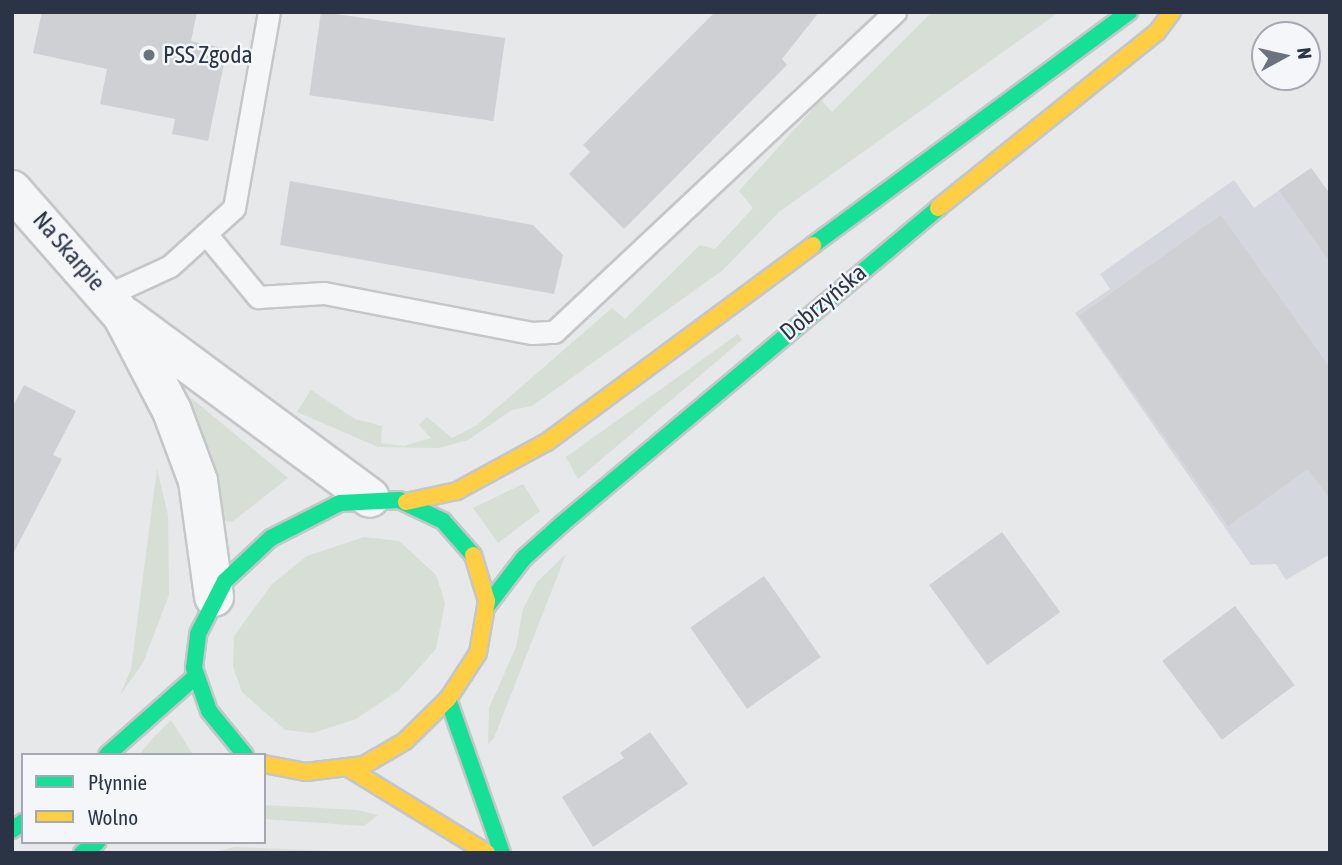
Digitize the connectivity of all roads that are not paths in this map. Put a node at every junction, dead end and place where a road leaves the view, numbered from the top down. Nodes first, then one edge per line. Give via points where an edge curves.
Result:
1 (268, 12) edge
2 (1129, 12) edge
3 (1172, 12) edge
4 (888, 16) edge
5 (12, 190) edge
6 (206, 234) junction
7 (114, 305) junction
8 (388, 500) junction
9 (214, 597) junction
10 (487, 606) junction
11 (195, 677) junction
12 (448, 699) junction
13 (109, 753) edge
14 (243, 753) edge
15 (266, 764) edge
16 (350, 769) junction
17 (487, 853) edge
18 (502, 853) edge

1 - 6 lane via 234,208
2 - 8 main road, Dobrzyńska via 547,442 457,491
3 - 10 main road, Dobrzyńska via 1157,32 826,298 563,523 524,558
4 - 6 lane via 554,332 532,333 324,293 258,297
5 - 7 street, Na Skarpie
6 - 7 lane
7 - 8 street
7 - 9 street via 172,411 198,481
8 - 9 main road, Dobrzyńska via 290,525 239,565
8 - 10 main road via 443,521 462,540 480,569
9 - 11 main road, Dobrzyńska via 194,647
10 - 12 main road via 478,653
11 - 13 main road
11 - 14 main road via 218,726
12 - 16 main road via 396,748
12 - 18 main road
15 - 16 main road via 306,772
16 - 17 main road

